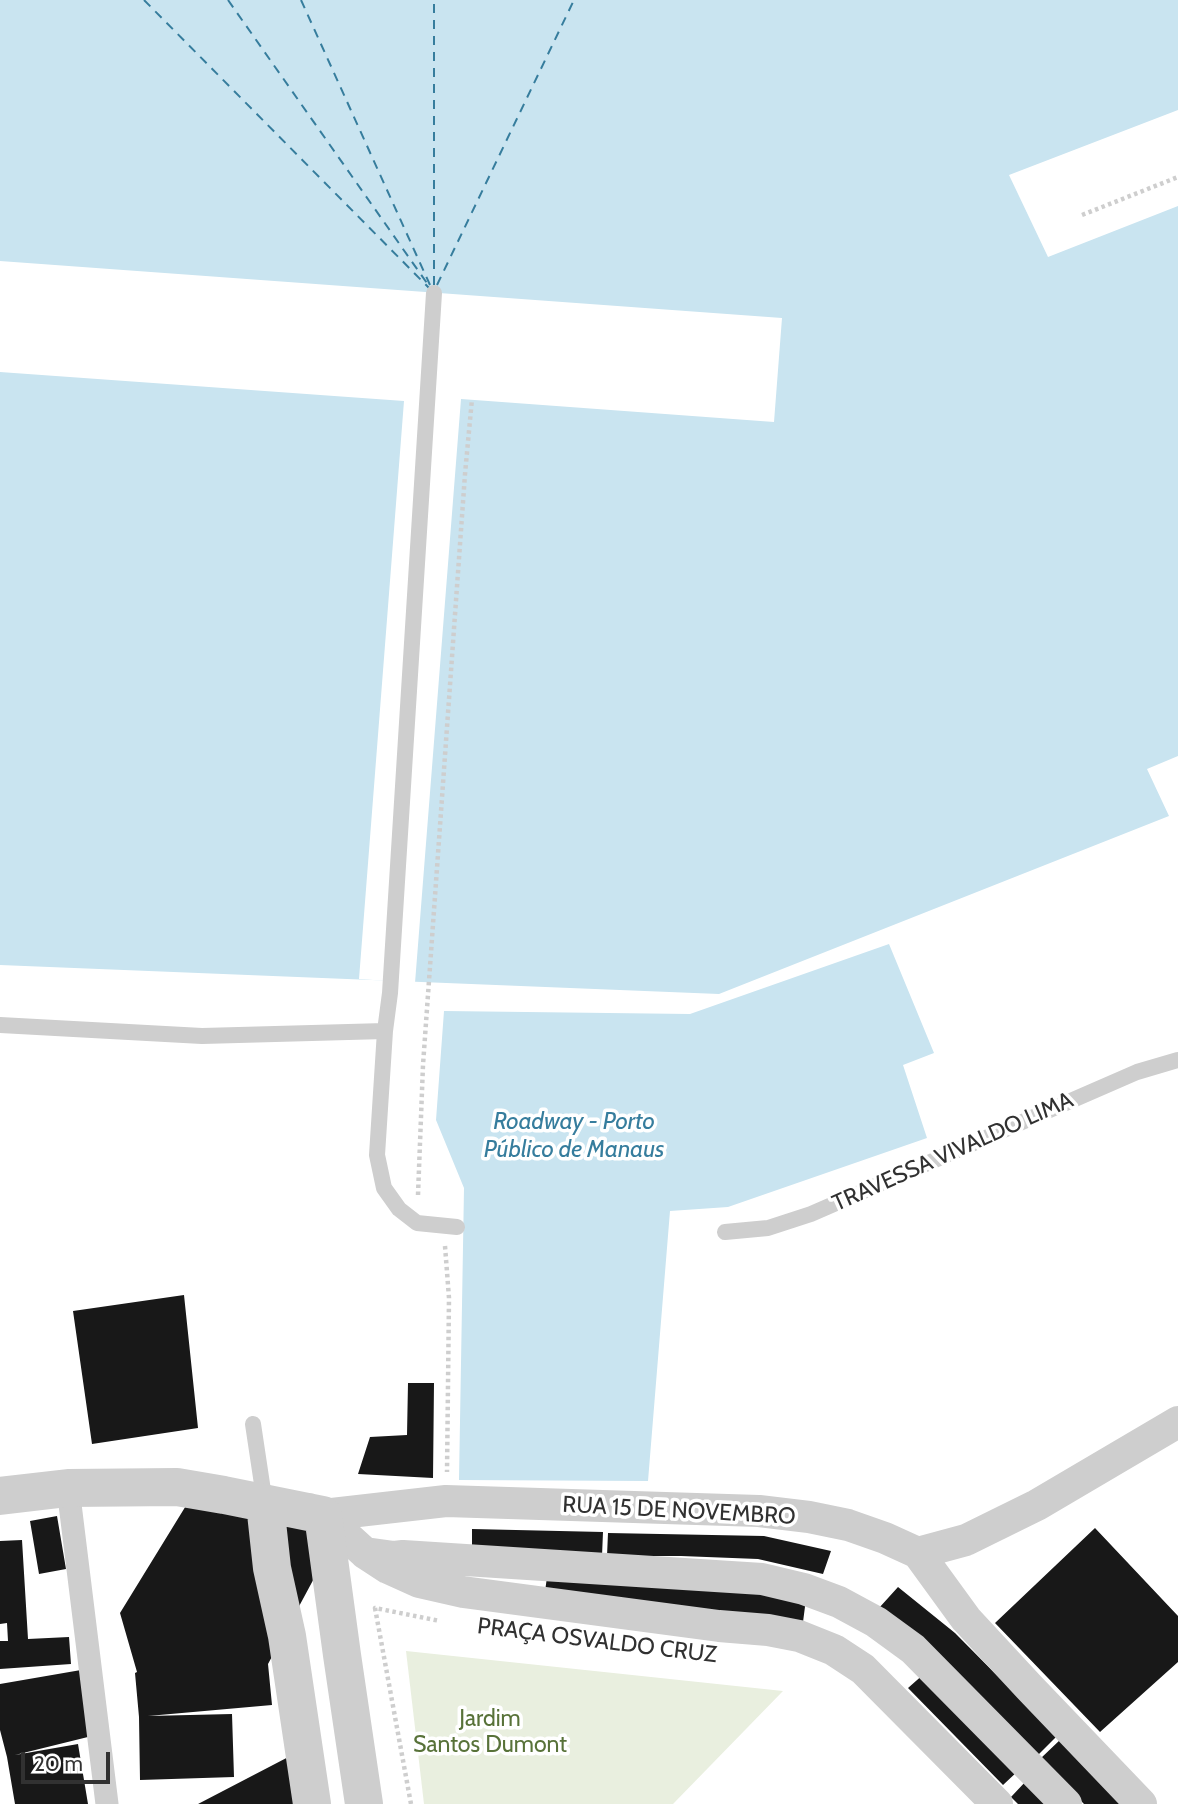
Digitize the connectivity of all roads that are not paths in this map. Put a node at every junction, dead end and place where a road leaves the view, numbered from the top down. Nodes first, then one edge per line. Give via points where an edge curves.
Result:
1 (433, 293) dead end
2 (0, 1025) edge
3 (385, 1031) junction
4 (1178, 1060) edge
5 (457, 1227) dead end
6 (725, 1232) dead end
7 (1178, 1422) edge
8 (253, 1424) dead end
9 (68, 1488) junction
10 (0, 1496) edge
11 (265, 1504) junction
12 (323, 1515) junction
13 (365, 1553) junction
14 (918, 1553) junction
15 (107, 1804) edge
16 (312, 1804) edge
17 (364, 1804) edge
18 (997, 1804) edge
19 (1066, 1804) edge
20 (1141, 1804) edge

1 - 3 lane
2 - 3 lane via 202,1035
3 - 5 lane via 377,1154 384,1188 417,1223
4 - 6 lane, TRAVESSA VIVALDO LIMA via 1137,1072 811,1214 768,1228
7 - 14 street via 1037,1506 966,1540
8 - 11 lane
9 - 10 street
9 - 11 street via 177,1487
9 - 15 street
11 - 12 street
11 - 16 street
12 - 13 street
12 - 14 street, RUA 15 DE NOVEMBRO via 446,1502 760,1511 848,1525
12 - 17 street
13 - 18 street via 419,1582 799,1636 834,1650 863,1669
13 - 19 street via 762,1579 804,1588 876,1622 913,1649
14 - 20 street, RUA 15 DE NOVEMBRO via 966,1619

